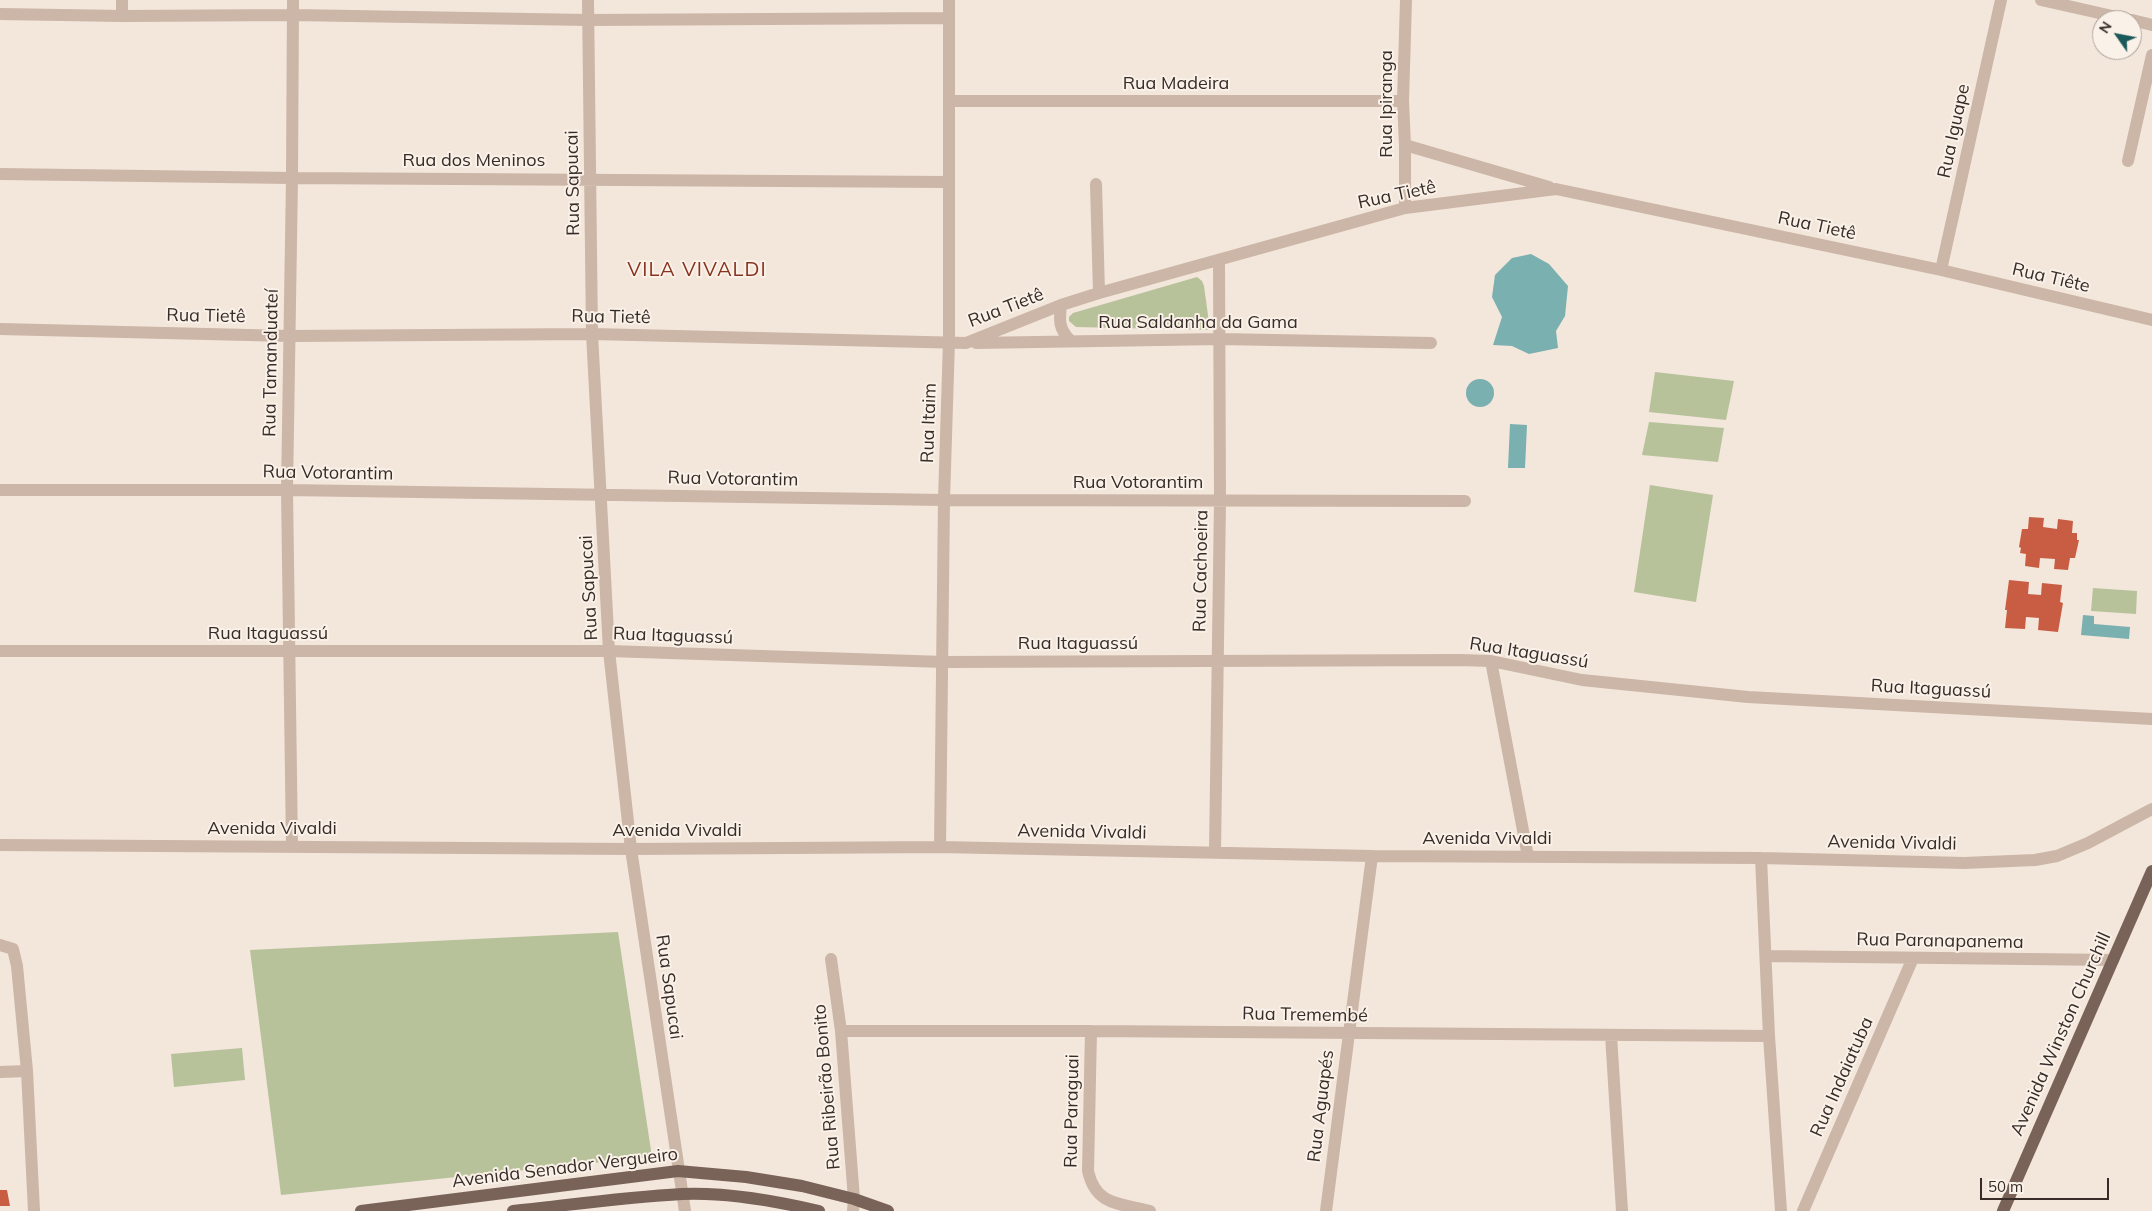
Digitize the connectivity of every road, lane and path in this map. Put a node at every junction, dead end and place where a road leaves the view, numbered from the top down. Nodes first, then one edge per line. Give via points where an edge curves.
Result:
1 (122, 0) edge
2 (293, 0) edge
3 (588, 0) edge
4 (949, 0) edge
5 (1406, 0) edge
6 (2001, 0) edge
7 (2041, 0) edge
8 (2092, 11) edge
9 (0, 14) edge
10 (293, 15) junction
11 (122, 16) junction
12 (949, 18) junction
13 (588, 20) junction
14 (2152, 54) edge
15 (950, 101) junction
16 (1403, 101) junction
17 (1405, 145) junction
18 (2128, 161) dead end
19 (0, 174) edge
20 (292, 178) junction
21 (591, 179) junction
22 (948, 182) junction
23 (1096, 184) dead end
24 (1556, 189) junction
25 (1405, 208) junction
26 (1218, 261) junction
27 (1941, 270) junction
28 (1099, 293) junction
29 (1061, 305) junction
30 (2152, 320) edge
31 (0, 329) edge
32 (592, 334) junction
33 (289, 336) junction
34 (1220, 339) junction
35 (1070, 340) junction
36 (949, 341) junction
37 (966, 343) junction
38 (1431, 343) dead end
39 (0, 490) edge
40 (287, 490) junction
41 (602, 494) junction
42 (944, 500) junction
43 (1220, 501) junction
44 (1465, 501) dead end
45 (0, 651) edge
46 (609, 651) junction
47 (288, 652) junction
48 (944, 662) junction
49 (1217, 662) junction
50 (1491, 662) junction
51 (2152, 719) edge
52 (2152, 809) edge
53 (0, 845) edge
54 (292, 847) junction
55 (940, 847) junction
56 (631, 849) junction
57 (1215, 852) junction
58 (1372, 856) junction
59 (1528, 857) junction
60 (1762, 858) junction
61 (2152, 871) edge
62 (0, 945) edge
63 (1767, 956) junction
64 (1913, 958) junction
65 (831, 959) dead end
66 (2113, 960) junction
67 (841, 1031) junction
68 (1091, 1031) junction
69 (1348, 1034) junction
70 (1611, 1036) junction
71 (1769, 1036) junction
72 (27, 1071) junction
73 (0, 1072) edge
74 (678, 1171) junction
75 (682, 1194) junction
76 (853, 1205) edge
77 (34, 1211) edge
78 (362, 1211) edge
79 (513, 1211) edge
80 (685, 1211) edge
81 (819, 1211) edge
82 (888, 1211) edge
83 (1150, 1211) edge
84 (1326, 1211) edge
85 (1622, 1211) edge
86 (1781, 1211) edge
87 (1803, 1211) edge
88 (2002, 1211) edge

1 - 11 street
2 - 10 street, Rua Tamanduateí
3 - 13 street, Rua Sapucai
4 - 12 street, Rua Itaim
5 - 16 street, Rua Ipiranga
6 - 27 street, Rua Iguape
7 - 8 street
9 - 11 street
10 - 11 street
10 - 13 street
10 - 20 street, Rua Tamanduateí
12 - 13 street
12 - 15 street, Rua Itaim
13 - 21 street, Rua Sapucai
14 - 18 street
15 - 16 street, Rua Madeira
15 - 22 street, Rua Itaim
16 - 17 street, Rua Ipiranga
17 - 24 street
17 - 25 street, Rua Ipiranga
19 - 20 street, Rua dos Meninos
20 - 21 street, Rua dos Meninos
20 - 33 street, Rua Tamanduateí
21 - 22 street, Rua dos Meninos
21 - 32 street, Rua Sapucai
22 - 36 street, Rua Itaim
23 - 28 street
24 - 25 street, Rua Tietê
24 - 27 street, Rua Tietê
25 - 26 street, Rua Tietê
26 - 28 street, Rua Tietê
26 - 34 street, Rua Cachoeira
27 - 30 street, Rua Tiête
28 - 29 street, Rua Tietê
29 - 35 street via 1059,321 1062,332
29 - 37 street, Rua Tietê
31 - 33 street, Rua Tietê
32 - 33 street, Rua Tietê
32 - 36 street, Rua Tietê
32 - 41 street, Rua Sapucai
33 - 40 street, Rua Tamanduateí
34 - 35 street, Rua Saldanha da Gama
34 - 38 street, Rua Saldanha da Gama
34 - 43 street, Rua Cachoeira
35 - 37 street, Rua Saldanha da Gama
36 - 37 street, Rua Tietê
36 - 42 street, Rua Itaim
39 - 40 street, Rua Votorantim
40 - 41 street, Rua Votorantim
40 - 47 street, Rua Tamanduateí
41 - 42 street, Rua Votorantim
41 - 46 street, Rua Sapucai
42 - 43 street, Rua Votorantim
42 - 48 street, Rua Itaim
43 - 44 street, Rua Votorantim
43 - 49 street, Rua Cachoeira
45 - 47 street, Rua Itaguassú
46 - 47 street, Rua Itaguassú
46 - 48 street, Rua Itaguassú
46 - 56 street, Rua Sapucai
47 - 54 street, Rua Tamanduateí
48 - 49 street, Rua Itaguassú
48 - 55 street, Rua Itaim
49 - 50 street, Rua Itaguassú
49 - 57 street, Rua Cachoeira
50 - 51 street, Rua Itaguassú via 1582,680 1748,697
50 - 59 street
52 - 60 street, Avenida Vivaldi via 2088,843 2057,856 2035,860 1964,863
53 - 54 street, Avenida Vivaldi
54 - 56 street, Avenida Vivaldi
55 - 56 street, Avenida Vivaldi
55 - 57 street, Avenida Vivaldi
56 - 74 street, Rua Sapucai
57 - 58 street, Avenida Vivaldi
58 - 59 street, Avenida Vivaldi
58 - 69 street, Rua Aguapés
59 - 60 street, Avenida Vivaldi
60 - 63 street
61 - 66 main road, Avenida Winston Churchill
62 - 72 street via 10,947 15,953
63 - 64 street, Rua Paranapanema
63 - 71 street
64 - 66 street, Rua Paranapanema
64 - 87 street, Rua Indaiatuba
65 - 67 street, Rua Ribeirão Bonito
66 - 88 main road, Avenida Winston Churchill
67 - 68 street, Rua Tremembé
67 - 76 street, Rua Ribeirão Bonito
68 - 69 street, Rua Tremembé
68 - 83 street, Rua Paraguai via 1088,1171 1091,1184 1105,1198
69 - 70 street, Rua Tremembé
69 - 84 street, Rua Aguapés
70 - 71 street, Rua Tremembé
70 - 85 street
71 - 86 street
72 - 73 street
72 - 77 street
74 - 75 street, Rua Sapucai
74 - 76 main road, Avenida Senador Vergueiro via 802,1186
74 - 78 main road, Avenida Senador Vergueiro
75 - 79 main road, Avenida Senador Vergueiro
75 - 80 street, Rua Sapucai
75 - 81 main road, Avenida Senador Vergueiro via 790,1204
76 - 82 main road, Avenida Senador Vergueiro

